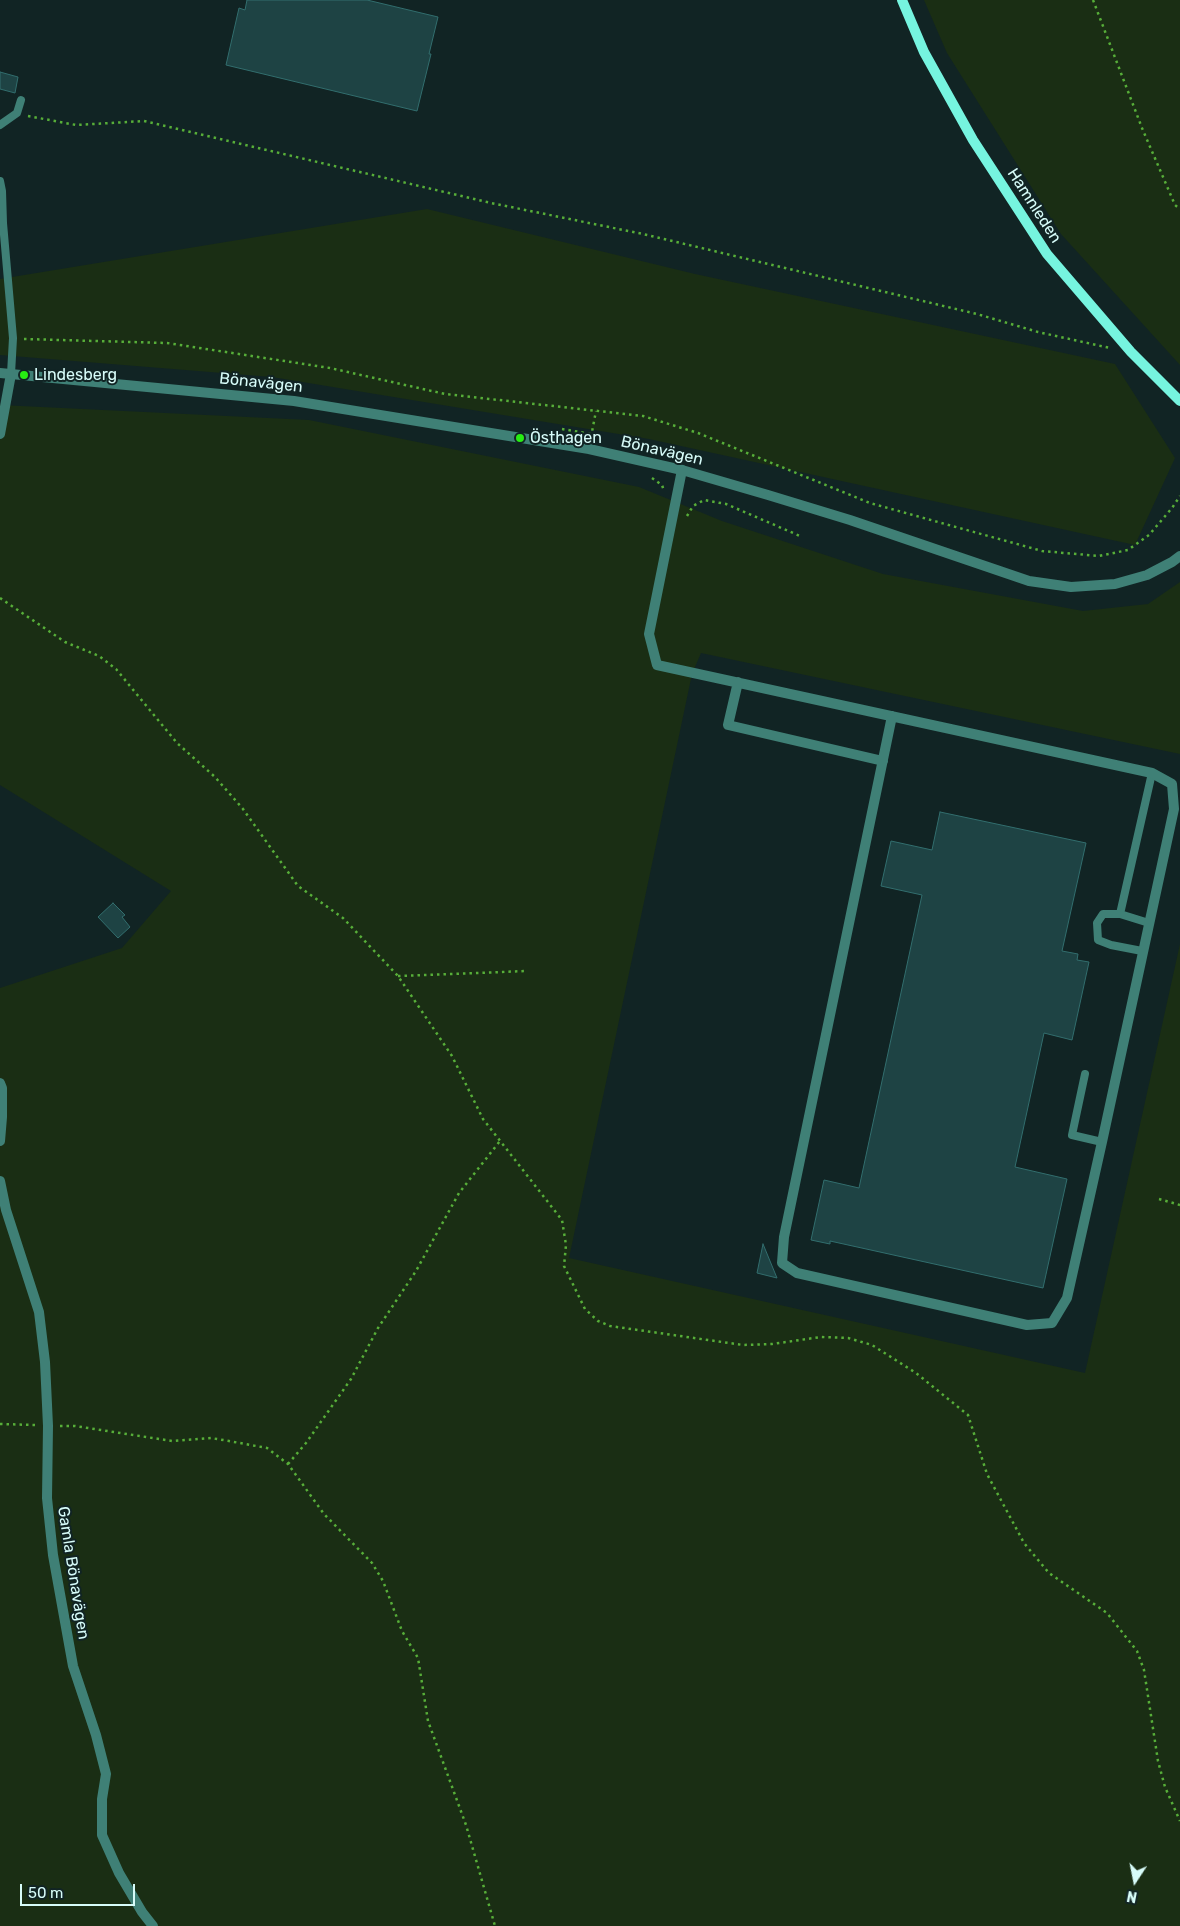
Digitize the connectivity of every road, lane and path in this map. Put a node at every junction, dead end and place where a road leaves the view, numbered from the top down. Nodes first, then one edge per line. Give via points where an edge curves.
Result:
1 (902, 0) edge
2 (1093, 0) edge
3 (21, 100) dead end
4 (17, 114) junction
5 (0, 125) edge
6 (0, 181) edge
7 (1180, 209) edge
8 (13, 338) junction
9 (1131, 352) junction
10 (0, 373) edge
11 (11, 374) junction
12 (1180, 401) edge
13 (596, 411) junction
14 (562, 429) dead end
15 (0, 434) edge
16 (592, 434) junction
17 (589, 449) junction
18 (682, 470) junction
19 (644, 476) dead end
20 (664, 492) dead end
21 (1180, 496) edge
22 (684, 524) dead end
23 (800, 536) dead end
24 (1180, 556) edge
25 (0, 598) edge
26 (738, 682) junction
27 (892, 716) junction
28 (883, 761) junction
29 (1152, 772) junction
30 (1120, 914) junction
31 (1149, 923) junction
32 (1142, 951) junction
33 (527, 971) dead end
34 (398, 976) junction
35 (1085, 1074) dead end
36 (0, 1083) edge
37 (0, 1141) edge
38 (500, 1141) junction
39 (1102, 1142) junction
40 (0, 1181) edge
41 (1159, 1199) dead end
42 (1180, 1205) edge
43 (0, 1424) edge
44 (48, 1426) junction
45 (288, 1464) junction
46 (1180, 1821) edge
47 (154, 1926) edge
48 (495, 1926) edge

1 - 9 main road, Hamnleden via 924,52 983,156 1047,254
2 - 7 path via 1142,128
3 - 4 lane
4 - 5 lane
4 - 9 path via 76,125 144,121 491,203 662,238 977,314 1038,332
6 - 8 lane
8 - 11 lane
8 - 13 path via 167,343 330,368 445,394
9 - 12 main road, Hamnleden
10 - 11 street, Bönavägen
11 - 15 street
11 - 17 street, Bönavägen via 294,401
13 - 16 path
13 - 21 path via 652,418 698,433 870,503 1042,551 1099,556 1128,550 1149,535
14 - 16 path
16 - 17 path
17 - 18 street, Bönavägen
18 - 24 street, Bönavägen via 850,520 1029,581 1071,587 1115,584 1147,575
18 - 26 street via 649,634 657,665
19 - 20 path via 654,478
22 - 23 path via 693,506 704,500 726,504
25 - 34 path via 65,642 98,656 116,670 177,744 215,777 243,809 298,886 343,918
26 - 27 street
26 - 28 street via 728,725
27 - 28 street
27 - 29 street
28 - 39 street via 784,1237 782,1263 797,1273 1027,1325 1052,1323 1067,1298
29 - 30 lane
29 - 31 street via 1172,784 1174,809
30 - 31 lane
30 - 32 lane via 1102,914 1097,924 1098,940
31 - 32 street
32 - 39 street
33 - 34 path
34 - 38 path via 452,1056 483,1119
35 - 39 lane via 1072,1135
36 - 37 street
38 - 45 path via 459,1193 351,1379
38 - 46 path via 562,1220 566,1245 564,1266 585,1309 598,1321 610,1326 743,1345 821,1337 848,1338 872,1345 916,1373 968,1415 987,1474 1024,1543 1049,1573 1107,1613 1136,1651 1144,1670 1158,1761
40 - 44 street, Gamla Bönavägen via 6,1210 39,1312
41 - 42 path
43 - 44 path
44 - 45 path via 75,1426 172,1441 211,1438 268,1448
44 - 47 street, Gamla Bönavägen via 47,1498 53,1555 73,1666 106,1774 102,1835 119,1873
45 - 48 path via 324,1514 372,1564 383,1581 402,1631 418,1658 428,1721 466,1825

